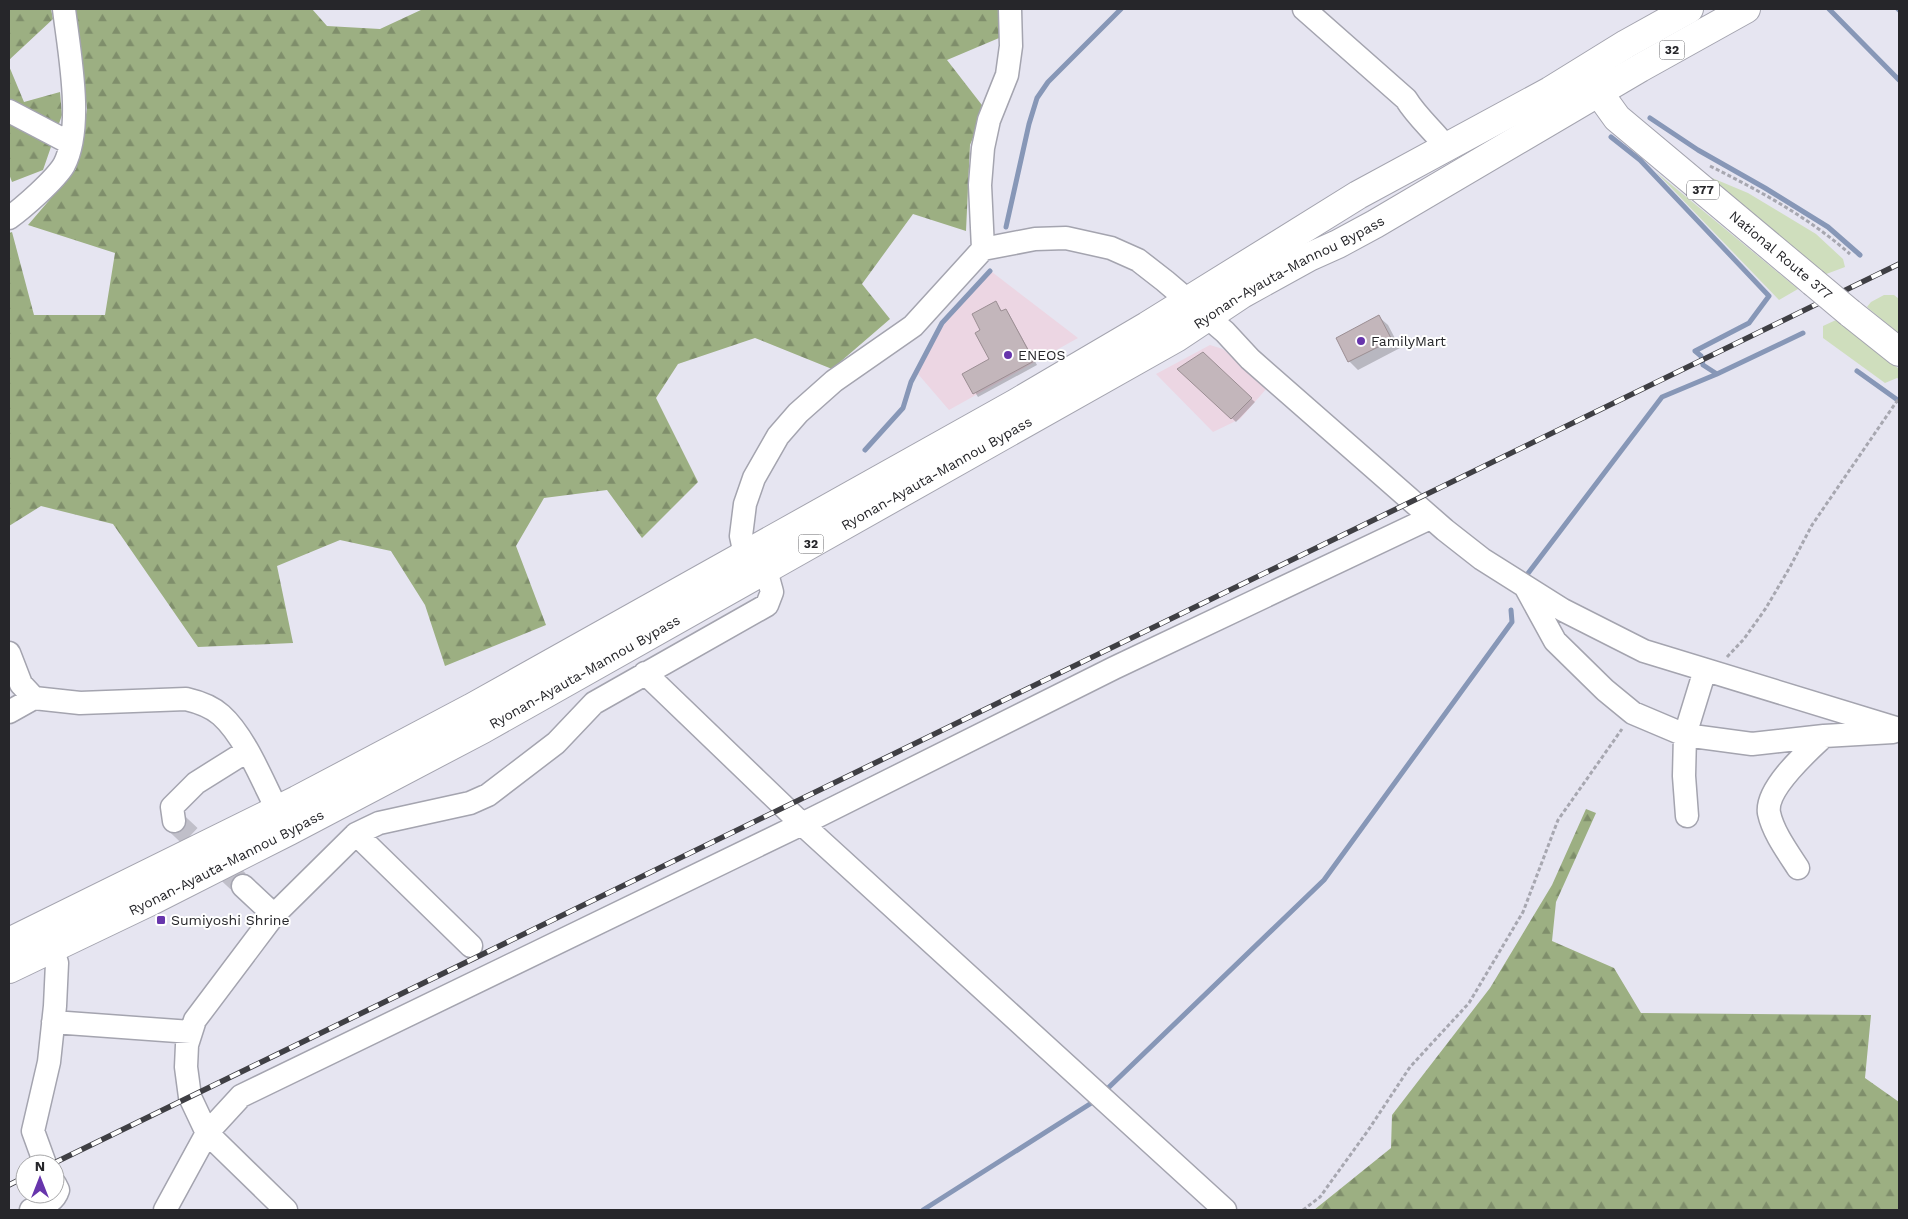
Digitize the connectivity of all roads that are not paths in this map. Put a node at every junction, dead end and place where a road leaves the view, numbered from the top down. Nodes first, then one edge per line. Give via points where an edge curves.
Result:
1 (64, 9) edge
2 (1010, 9) edge
3 (1304, 9) edge
4 (1690, 9) edge
5 (1746, 9) edge
6 (1586, 69) junction
7 (1599, 93) junction
8 (9, 111) edge
9 (70, 143) junction
10 (1446, 147) junction
11 (9, 218) edge
12 (983, 249) junction
13 (1198, 309) junction
14 (1899, 352) edge
15 (1430, 518) junction
16 (755, 562) junction
17 (1526, 588) junction
18 (9, 653) edge
19 (1710, 671) junction
20 (645, 673) junction
21 (34, 698) junction
22 (9, 712) edge
23 (1899, 730) edge
24 (1685, 735) junction
25 (1824, 736) junction
26 (247, 751) junction
27 (1687, 816) dead end
28 (174, 821) dead end
29 (283, 821) junction
30 (802, 824) junction
31 (356, 834) junction
32 (1798, 868) dead end
33 (243, 886) tunnel mouth
34 (274, 915) junction
35 (9, 942) edge
36 (471, 946) dead end
37 (52, 947) junction
38 (9, 969) edge
39 (54, 1022) junction
40 (191, 1032) junction
41 (207, 1133) junction
42 (41, 1154) edge
43 (46, 1204) edge
44 (31, 1210) edge
45 (165, 1210) edge
46 (286, 1210) edge
47 (1225, 1210) edge

1 - 9 street via 73,89
2 - 12 street via 1011,46 1007,75 989,120 983,148 980,185
3 - 10 street via 1406,99
4 - 6 highway, Ryonan-Ayauta-Mannou Bypass / 32
5 - 7 highway, Ryonan-Ayauta-Mannou Bypass / 32
6 - 7 highway, National Route 377 / 377
6 - 10 highway, Ryonan-Ayauta-Mannou Bypass / 32
7 - 13 highway, Ryonan-Ayauta-Mannou Bypass / 32 via 1338,244 1242,294
7 - 14 highway, National Route 377 / 377, bridge via 1617,118 1634,133
8 - 9 street
9 - 11 street via 64,165 23,208
10 - 13 highway, Ryonan-Ayauta-Mannou Bypass / 32 via 1358,195
12 - 13 street via 1035,239 1066,238 1111,248 1138,260
12 - 16 street via 913,326 834,380 778,436 754,478 745,504 740,536
13 - 15 street
13 - 16 highway, Ryonan-Ayauta-Mannou Bypass / 32 via 1167,343
15 - 17 street
15 - 30 street via 1114,668
16 - 20 street via 772,592 767,605
16 - 29 highway, Ryonan-Ayauta-Mannou Bypass / 32 via 483,729
17 - 19 street via 1598,630 1644,651
17 - 24 street via 1555,642 1605,690 1633,713
18 - 21 street via 22,684
19 - 23 street
19 - 24 street
20 - 30 street
20 - 31 street via 594,702 556,742 488,795 470,803 379,823
21 - 22 street
21 - 26 street via 80,702 173,698 197,701 228,721
23 - 25 street
24 - 25 street via 1752,744
24 - 27 street
25 - 32 street via 1802,757 1770,802 1770,813 1779,838
26 - 28 street via 196,784 172,807
26 - 29 street
29 - 35 highway, Ryonan-Ayauta-Mannou Bypass / 32 via 152,870
29 - 37 highway, Ryonan-Ayauta-Mannou Bypass / 32 via 160,896
30 - 41 street via 241,1096
30 - 47 street
31 - 34 street
31 - 36 street
33 - 34 street
34 - 40 street via 195,1020
37 - 38 highway, Ryonan-Ayauta-Mannou Bypass / 32
37 - 39 street via 57,963
39 - 40 street
39 - 42 street via 49,1062 33,1132
40 - 41 street via 187,1045 190,1097
41 - 45 street
41 - 46 street
43 - 44 street

